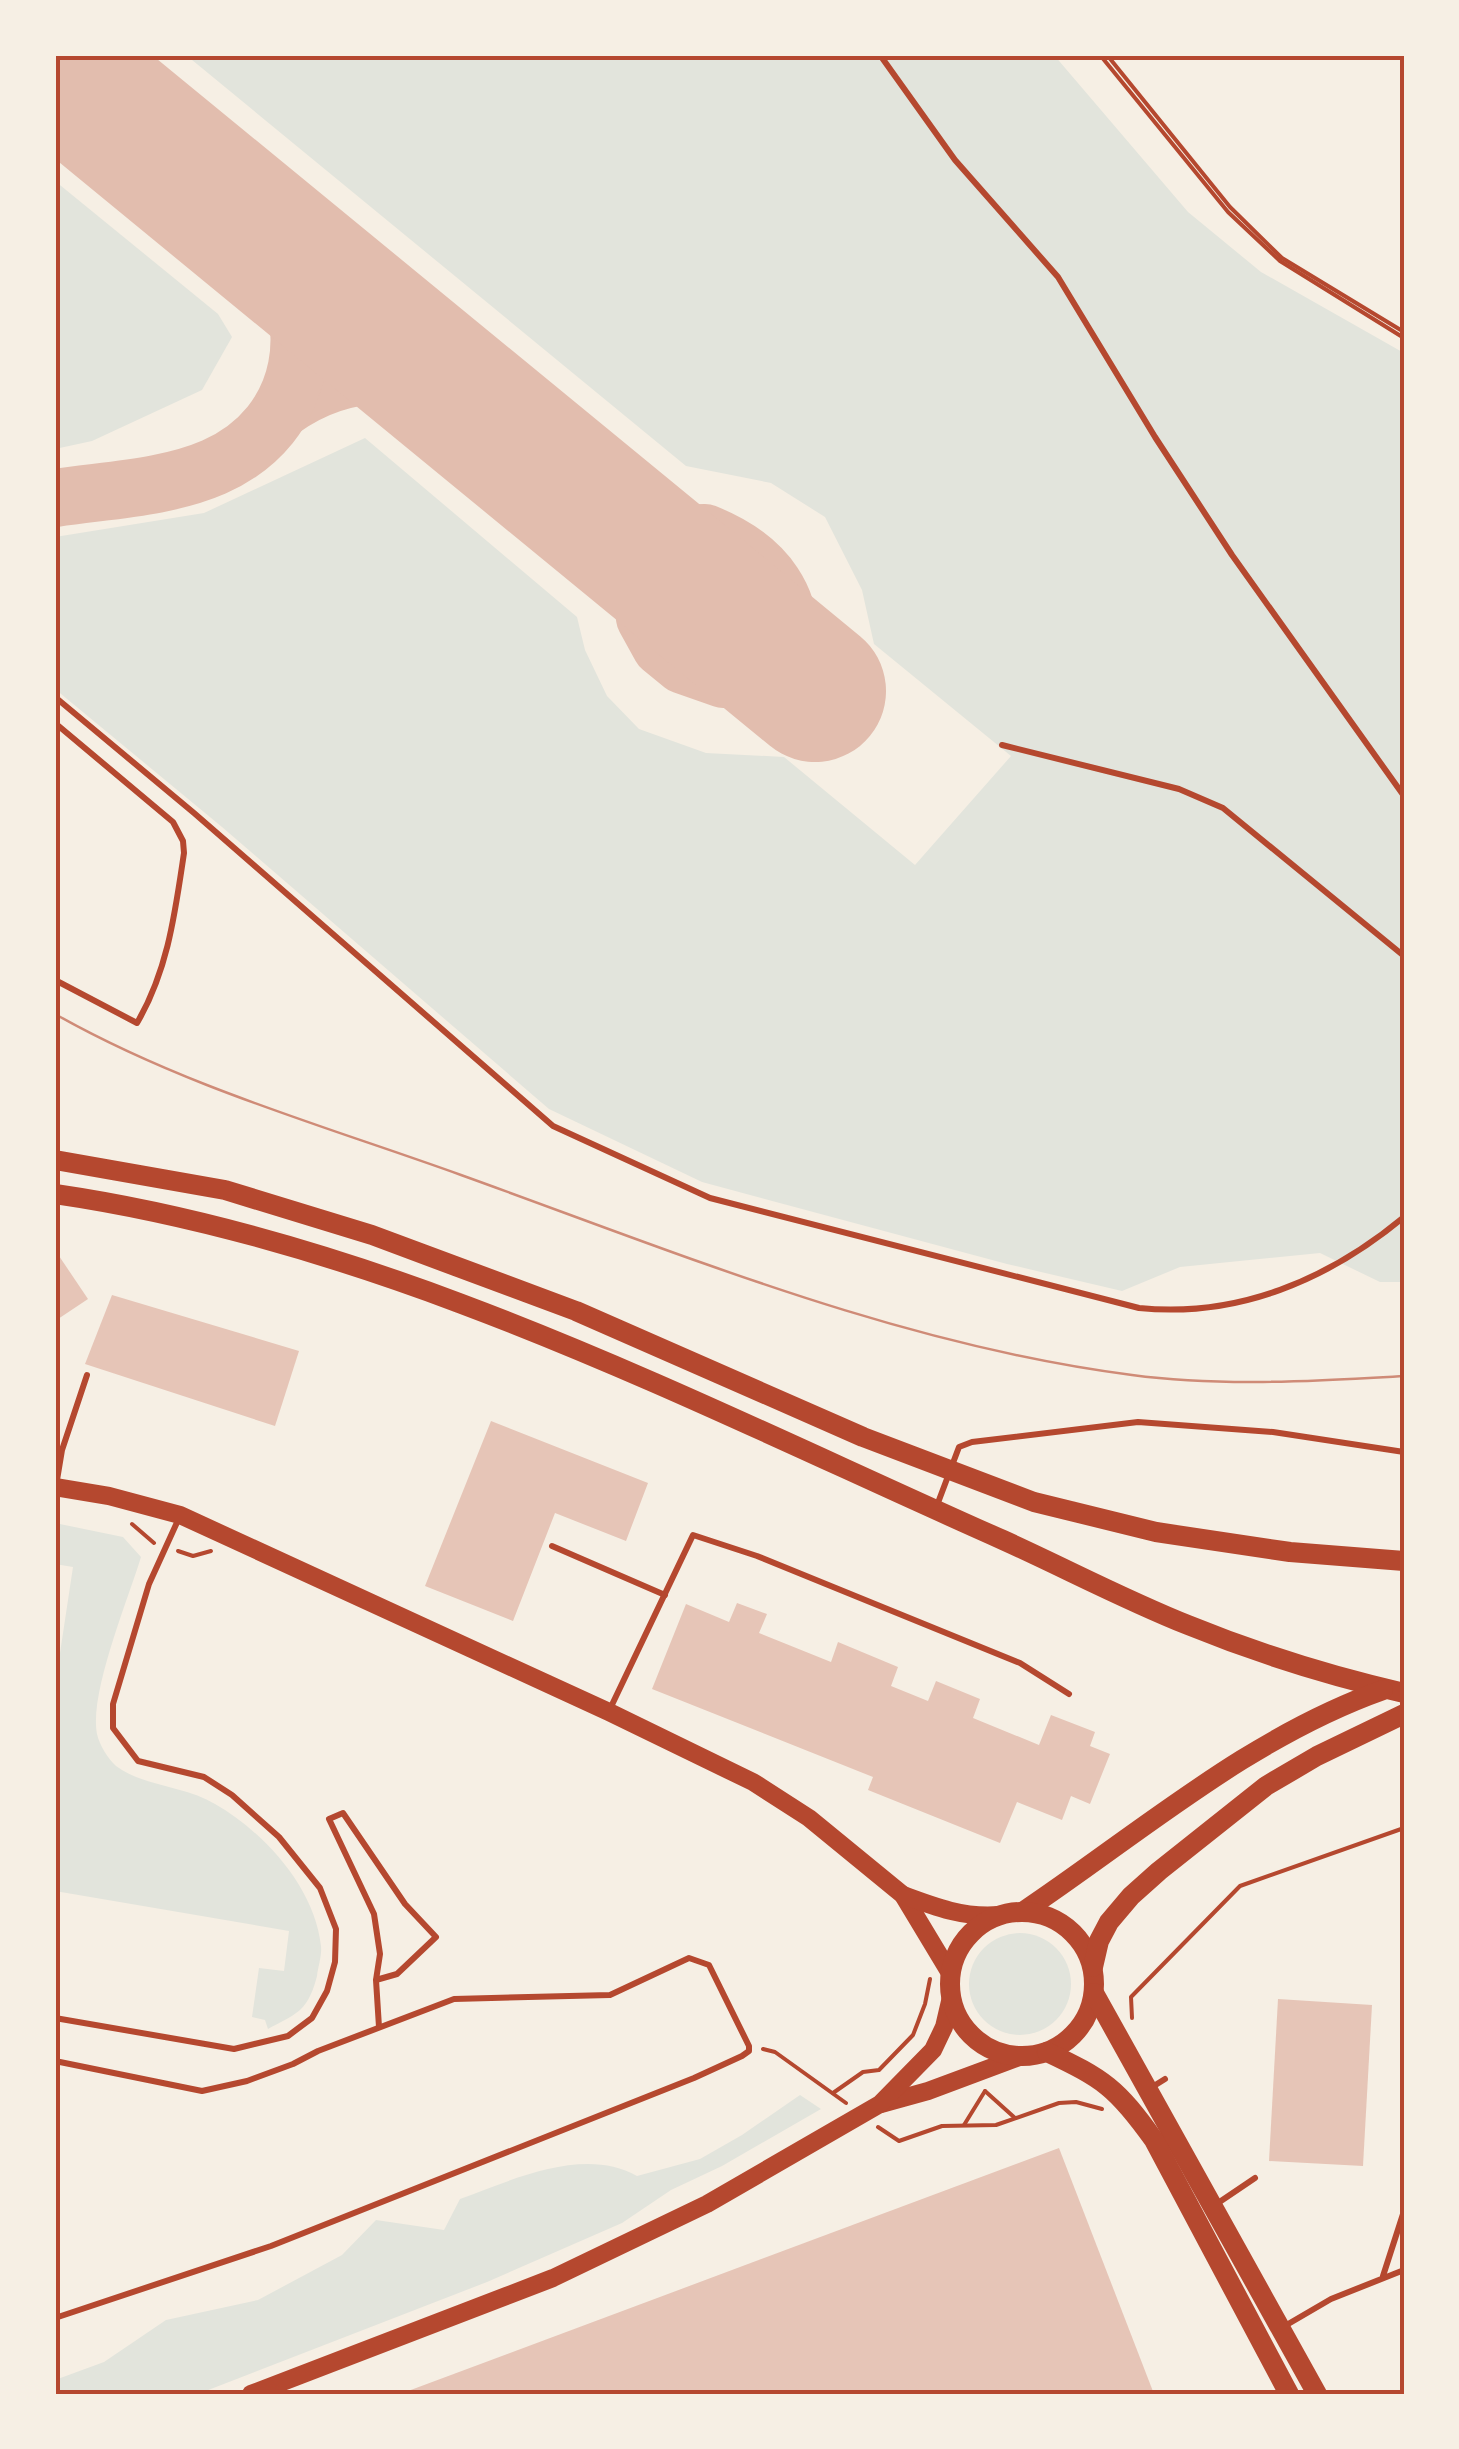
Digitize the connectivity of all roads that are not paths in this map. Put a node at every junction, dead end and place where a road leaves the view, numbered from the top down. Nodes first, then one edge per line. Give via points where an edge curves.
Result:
1 (880, 55) edge
2 (55, 697) edge
3 (55, 723) edge
4 (1002, 746) dead end
5 (1404, 796) edge
6 (1404, 956) edge
7 (55, 980) edge
8 (55, 1160) edge
9 (55, 1194) edge
10 (1404, 1217) edge
11 (86, 1375) dead end
12 (1404, 1452) edge
13 (952, 1469) junction
14 (55, 1487) edge
15 (935, 1510) junction
16 (180, 1516) junction
17 (552, 1546) dead end
18 (1404, 1562) edge
19 (665, 1595) junction
20 (1404, 1682) edge
21 (1404, 1692) edge
22 (1069, 1694) dead end
23 (609, 1712) junction
24 (1404, 1714) edge
25 (902, 1895) junction
26 (1024, 1911) junction
27 (999, 1915) junction
28 (1093, 1967) junction
29 (950, 1973) junction
30 (376, 1980) junction
31 (1094, 1993) junction
32 (951, 1997) junction
33 (55, 2018) edge
34 (379, 2027) junction
35 (1047, 2052) junction
36 (1022, 2056) junction
37 (55, 2061) edge
38 (880, 2104) junction
39 (1255, 2178) dead end
40 (1214, 2206) junction
41 (1404, 2211) edge
42 (1404, 2270) edge
43 (1382, 2278) junction
44 (55, 2318) edge
45 (1281, 2328) junction
46 (251, 2394) edge
47 (1289, 2394) edge
48 (1317, 2394) edge

1 - 5 lane via 954,160 1058,277 1232,555
2 - 10 lane via 552,1126 710,1198 1156,1310 1234,1304 1274,1293 1345,1260
3 - 7 lane via 173,822 184,853 160,978 137,1023
4 - 6 lane via 1179,789 1223,808
8 - 13 highway via 225,1190 372,1235 576,1311
9 - 15 highway via 194,1220 365,1270 654,1381
11 - 14 lane
12 - 13 lane via 1273,1432 1138,1422 972,1442 959,1447
13 - 15 lane
13 - 18 highway via 1034,1502 1156,1532
14 - 16 main road
15 - 21 highway via 1184,1624 1337,1678
16 - 23 main road
16 - 33 lane via 148,1584 113,1728 138,1761 204,1778 279,1838 320,1888 336,1929 335,1962 312,2018 288,2036 234,2049
17 - 19 lane
19 - 22 lane via 693,1535 1020,1662
19 - 23 lane
20 - 26 highway via 1358,1698 1225,1770
23 - 25 main road via 753,1782 809,1818
24 - 28 highway via 1266,1786 1159,1871 1109,1922
25 - 27 main road via 975,1917
25 - 29 main road
26 - 27 highway
26 - 28 highway via 1068,1928
27 - 29 highway via 967,1937
28 - 31 highway
29 - 32 highway
30 - 30 lane via 374,1914 328,1819 343,1813 436,1937 397,1974
30 - 34 lane
31 - 35 highway via 1079,2029
31 - 40 highway via 1156,2084
32 - 36 highway via 968,2032 984,2046
32 - 38 main road via 933,2050
34 - 37 lane via 262,2075 202,2091
34 - 44 lane via 454,1998 610,1995 689,1958 709,1965 749,2051 271,2246
35 - 36 highway
35 - 47 highway via 1097,2075 1129,2104
36 - 38 main road
38 - 46 main road via 619,2249
39 - 40 lane
40 - 45 highway
41 - 43 lane
42 - 43 lane
43 - 45 lane
45 - 48 highway

